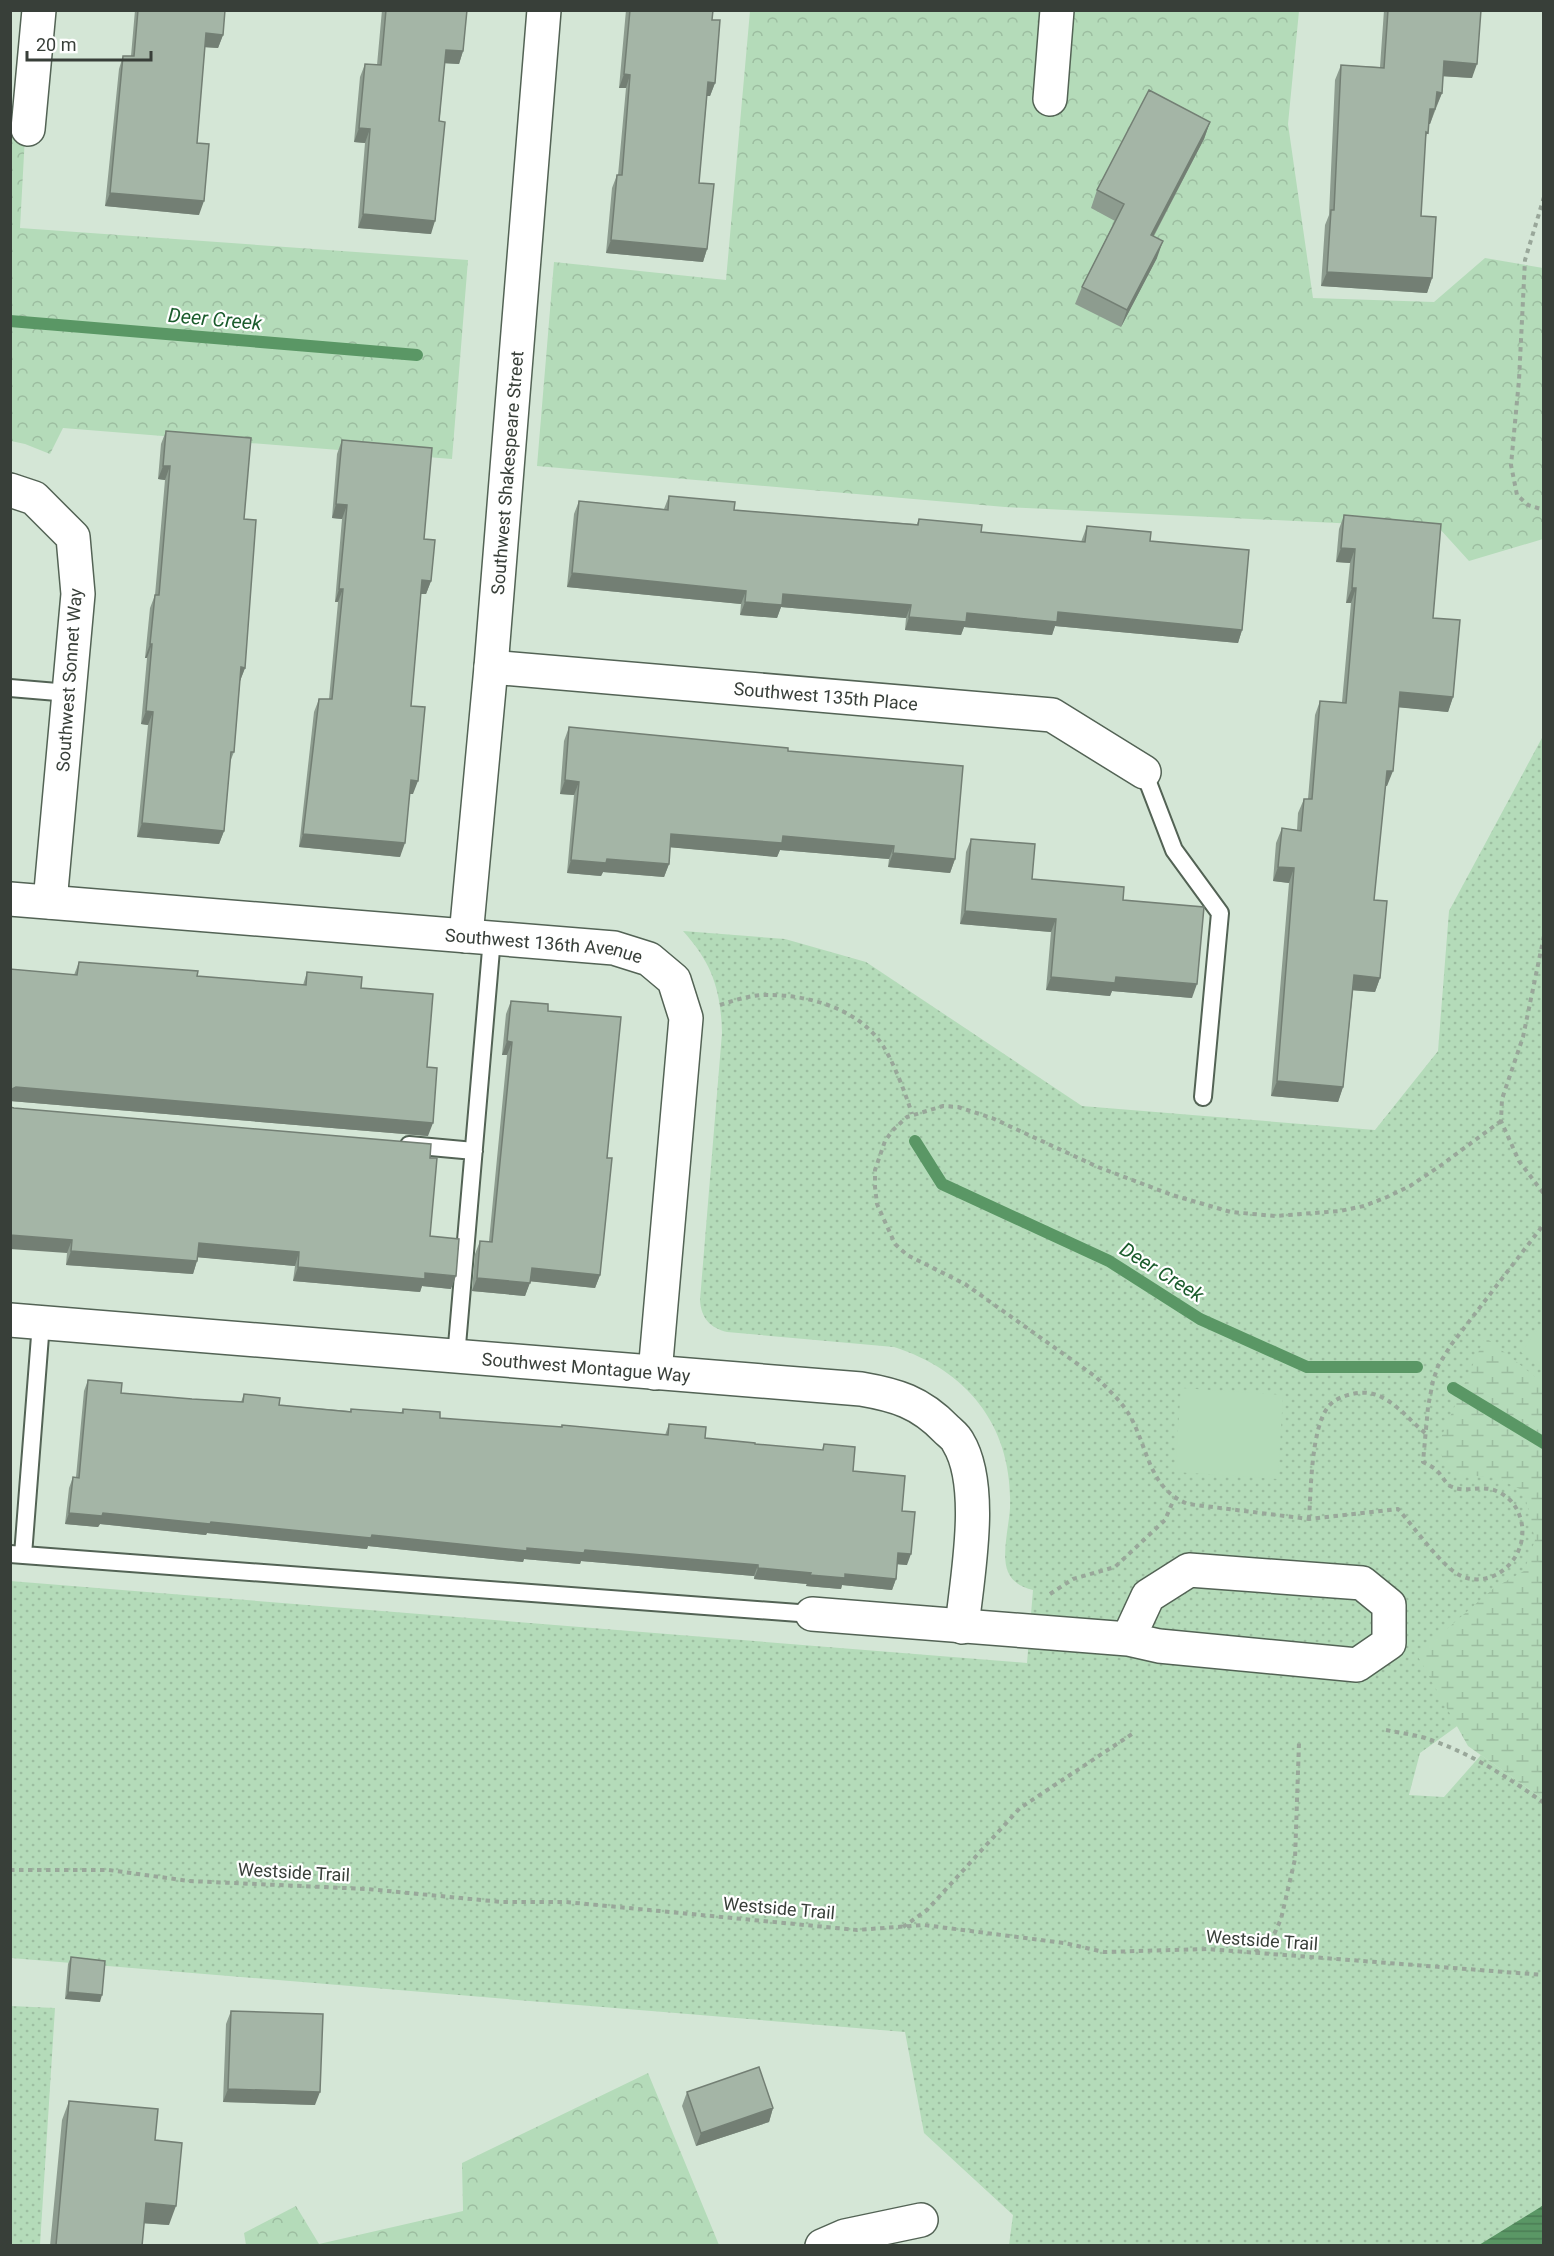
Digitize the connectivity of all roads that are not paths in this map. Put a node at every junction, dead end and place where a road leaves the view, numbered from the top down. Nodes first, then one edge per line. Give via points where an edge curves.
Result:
1 (39, 10) edge
2 (544, 10) edge
3 (1057, 10) edge
4 (1050, 99) dead end
5 (28, 129) dead end
6 (10, 490) edge
7 (491, 668) junction
8 (10, 688) edge
9 (69, 693) junction
10 (1144, 772) joint
11 (10, 899) edge
12 (50, 902) junction
13 (479, 937) junction
14 (1203, 1097) dead end
15 (391, 1144) edge
16 (474, 1151) junction
17 (26, 1322) edge
18 (456, 1357) junction
19 (655, 1373) junction
20 (17, 1555) edge
21 (812, 1614) joint
22 (962, 1627) junction
23 (1128, 1639) junction
24 (921, 2220) dead end
25 (822, 2246) edge

1 - 5 street
2 - 7 street, Southwest Shakespeare Street
3 - 4 street
6 - 9 street, Southwest Sonnet Way via 34,498 73,537 78,594
7 - 10 street, Southwest 135th Place via 1052,715
7 - 13 street, Southwest Shakespeare Street
8 - 9 lane
9 - 12 street, Southwest Sonnet Way
10 - 14 lane via 1174,850 1220,913
11 - 12 street, Southwest 136th Avenue
12 - 13 street, Southwest 136th Avenue
13 - 16 lane
13 - 19 street, Southwest 136th Avenue via 614,948 649,959 674,980 686,1018
15 - 16 lane
16 - 18 lane
17 - 18 street, Southwest Montague Way
17 - 20 lane
18 - 19 street, Southwest Montague Way
19 - 22 street, Southwest Montague Way via 861,1389 912,1402 937,1419 958,1442 969,1473 973,1513
20 - 21 lane
21 - 22 street
22 - 23 street
23 - 23 street via 1159,1646 1358,1665 1389,1643 1389,1605 1362,1583 1189,1570 1148,1596
24 - 25 street via 845,2236

